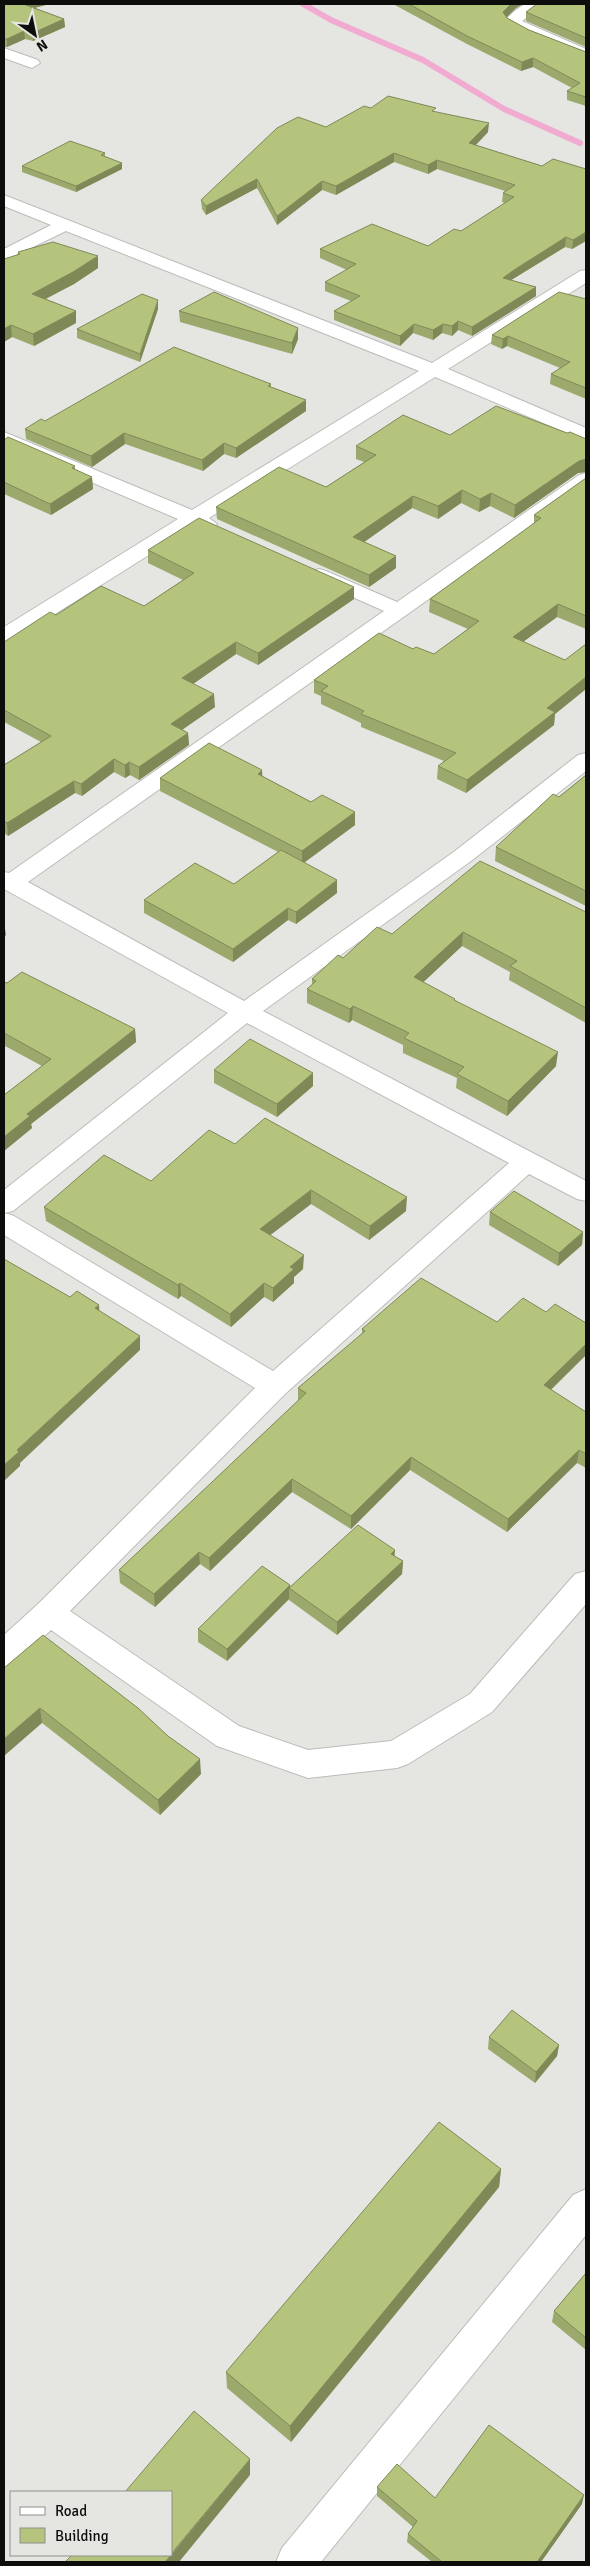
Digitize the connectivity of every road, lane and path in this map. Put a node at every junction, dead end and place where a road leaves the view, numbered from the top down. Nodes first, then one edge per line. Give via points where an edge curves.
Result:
1 (538, 4) edge
2 (4, 53) edge
3 (586, 56) edge
4 (32, 63) dead end
5 (4, 200) edge
6 (65, 224) junction
7 (4, 256) edge
8 (586, 275) edge
9 (434, 370) junction
10 (586, 435) edge
11 (4, 438) edge
12 (586, 479) edge
13 (195, 519) junction
14 (221, 531) edge
15 (301, 567) edge
16 (398, 610) junction
17 (4, 636) edge
18 (586, 760) edge
19 (7, 881) edge
20 (245, 1012) junction
21 (527, 1161) junction
22 (586, 1192) edge
23 (4, 1204) edge
24 (4, 1223) edge
25 (275, 1386) junction
26 (586, 1583) edge
27 (49, 1613) junction
28 (4, 1654) edge
29 (586, 2207) edge
30 (296, 2562) edge

1 - 3 street via 523,11 512,22
2 - 4 street
5 - 6 street
6 - 7 street
6 - 9 street
8 - 9 street
9 - 10 street
9 - 13 street
11 - 13 street
12 - 16 street
13 - 14 street
13 - 17 street
15 - 16 street
16 - 19 street
18 - 20 street via 472,860
19 - 20 street
20 - 21 street
20 - 23 street
21 - 22 street
21 - 25 street
24 - 25 street
25 - 27 street
26 - 27 street via 481,1702 397,1754 308,1764 228,1736
27 - 28 street
29 - 30 street

